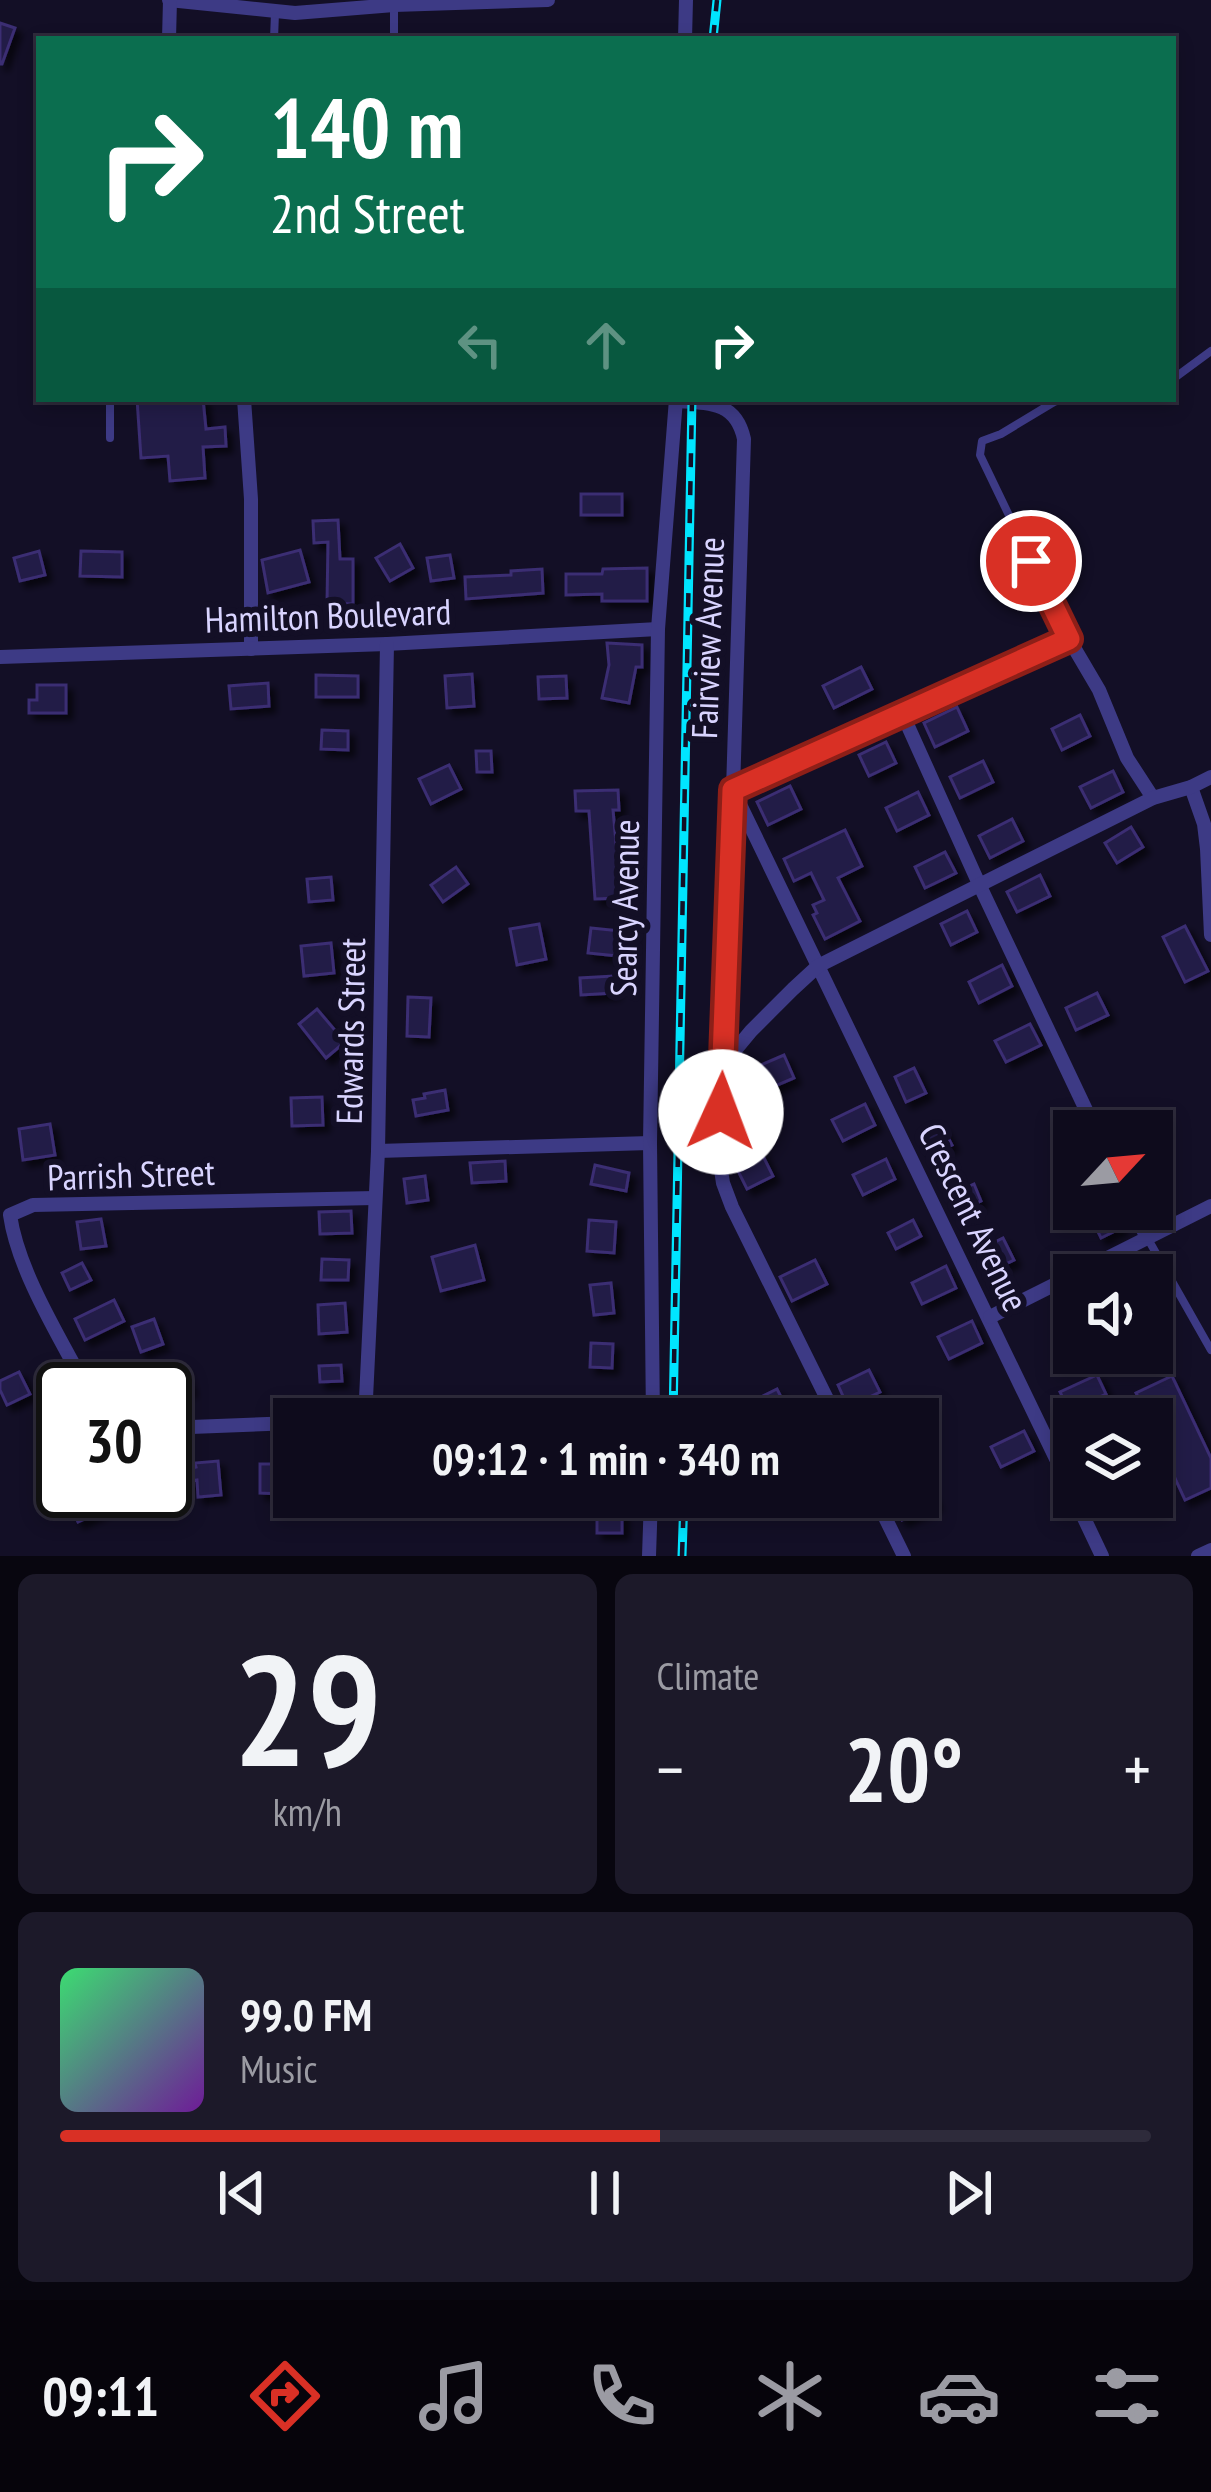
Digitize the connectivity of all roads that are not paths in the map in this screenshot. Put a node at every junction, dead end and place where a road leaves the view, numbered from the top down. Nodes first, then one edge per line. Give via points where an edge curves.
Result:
1 (170, 0) edge
2 (548, 0) edge
3 (686, 0) edge
4 (394, 4) junction
5 (275, 13) junction
6 (169, 36) edge
7 (274, 36) edge
8 (394, 36) edge
9 (685, 36) edge
10 (1211, 351) edge
11 (1176, 378) edge
12 (110, 402) edge
13 (244, 402) edge
14 (676, 402) edge
15 (691, 402) edge
16 (1052, 402) edge
17 (110, 437) dead end
18 (658, 629) junction
19 (1069, 639) junction
20 (387, 644) junction
21 (251, 649) junction
22 (0, 657) edge
23 (903, 715) junction
24 (1211, 777) edge
25 (1191, 787) junction
26 (733, 790) junction
27 (1153, 798) junction
28 (979, 884) junction
29 (1210, 935) edge
30 (818, 966) junction
31 (722, 1066) junction
32 (1086, 1110) edge
33 (650, 1143) junction
34 (378, 1151) junction
35 (375, 1198) junction
36 (1211, 1206) edge
37 (1143, 1230) edge
38 (1147, 1238) junction
39 (989, 1317) junction
40 (1211, 1349) edge
41 (73, 1362) edge
42 (366, 1398) edge
43 (653, 1398) edge
44 (827, 1398) edge
45 (273, 1424) edge
46 (192, 1427) edge
47 (1053, 1453) edge
48 (651, 1518) edge
49 (885, 1518) edge
50 (1084, 1518) edge
51 (1211, 1550) edge
52 (650, 1556) edge
53 (904, 1556) edge
54 (1102, 1556) edge
55 (1198, 1556) edge

1 - 5 street
1 - 6 street
2 - 4 street
3 - 9 street
4 - 5 street
4 - 8 lane
5 - 7 lane
10 - 11 lane
12 - 17 lane
13 - 21 street
14 - 18 street, Searcy Avenue
15 - 26 street, Fairview Avenue via 735,416 744,439
16 - 19 lane via 982,441 980,455
18 - 20 street, Hamilton Boulevard
18 - 33 street, Searcy Avenue
19 - 23 street
19 - 27 street
20 - 21 street, Hamilton Boulevard
20 - 34 street, Edwards Street
21 - 22 street, Hamilton Boulevard
23 - 26 street
23 - 28 street
24 - 25 street
25 - 27 street
25 - 29 street via 1206,836
26 - 30 street, Fairview Avenue
26 - 31 street
27 - 28 street
28 - 30 street
28 - 32 street
30 - 31 street
30 - 39 street, Crescent Avenue
31 - 44 street via 723,1183
33 - 34 street
33 - 43 street, Searcy Avenue
34 - 35 street, Edwards Street
35 - 41 street, Parrish Street via 33,1205 10,1214 13,1238
35 - 42 street, Edwards Street
36 - 38 street
37 - 38 street
38 - 39 street
38 - 40 lane
39 - 47 street, Crescent Avenue
45 - 46 street
48 - 52 street
49 - 53 street
50 - 54 street, Crescent Avenue
51 - 55 street

